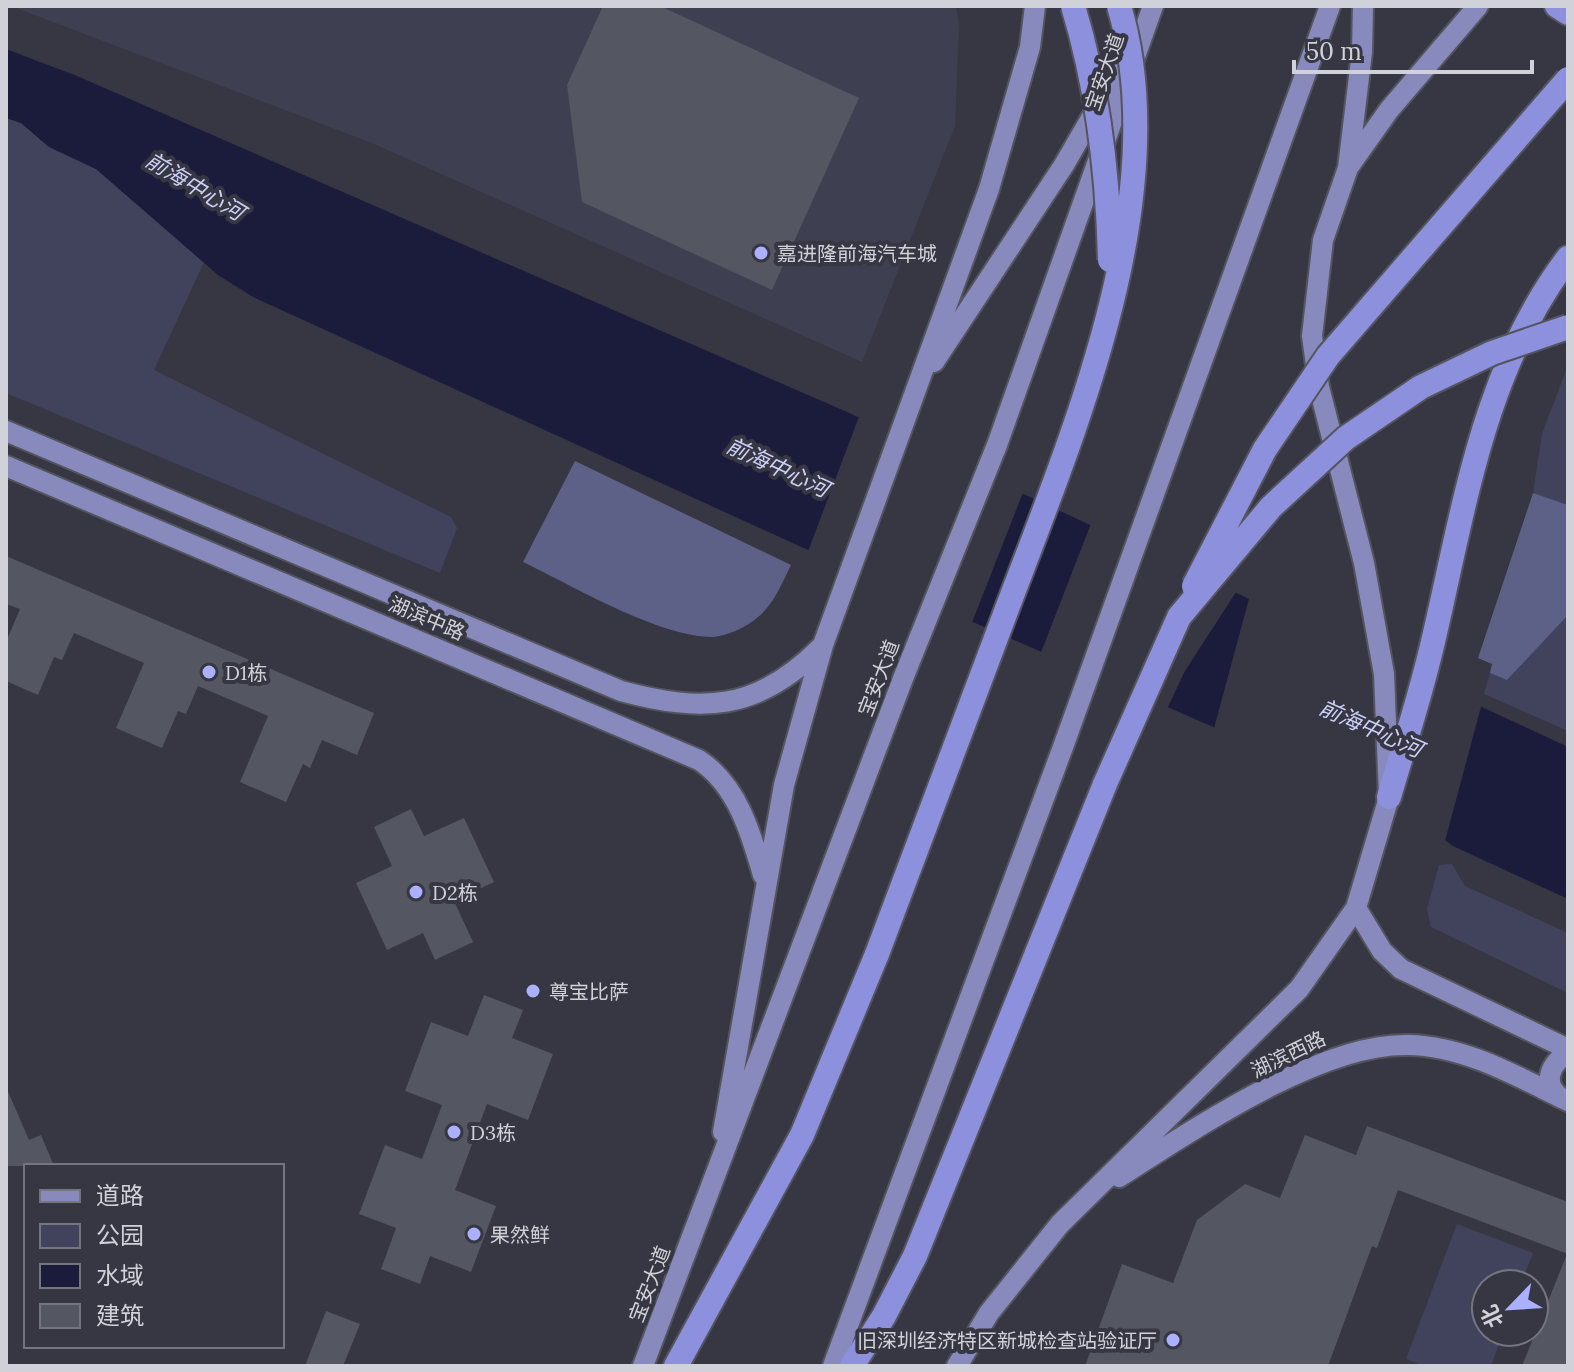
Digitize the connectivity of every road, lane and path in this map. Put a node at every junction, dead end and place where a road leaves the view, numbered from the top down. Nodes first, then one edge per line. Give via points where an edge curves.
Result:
1 (1035, 6) edge
2 (1073, 6) edge
3 (1119, 6) edge
4 (1330, 6) edge
5 (1363, 6) edge
6 (1478, 6) edge
7 (1557, 6) edge
8 (1151, 11) edge
9 (1568, 13) edge
10 (1568, 79) edge
11 (1348, 168) junction
12 (1568, 258) edge
13 (1111, 299) junction
14 (1568, 327) edge
15 (914, 398) junction
16 (6, 431) edge
17 (6, 466) edge
18 (1179, 617) junction
19 (823, 643) junction
20 (556, 663) junction
21 (544, 693) junction
22 (1389, 797) junction
23 (765, 881) junction
24 (1356, 908) junction
25 (1568, 1051) edge
26 (1564, 1099) edge
27 (715, 1179) junction
28 (1092, 1194) junction
29 (643, 1366) edge
30 (676, 1366) edge
31 (833, 1366) edge
32 (852, 1366) edge
33 (957, 1366) edge

1 - 15 main road via 1013,116
2 - 13 highway, bridge via 1101,130
3 - 13 highway, bridge via 1130,58 1135,164
4 - 31 main road
5 - 11 main road
6 - 11 main road via 1389,110
7 - 9 highway
8 - 15 main road via 1064,165
8 - 27 main road, 宝安大道 via 997,445
10 - 18 highway, bridge via 1328,356 1265,449
11 - 22 main road via 1323,240 1312,336 1329,432 1374,612 1388,719
12 - 22 highway via 1521,332 1495,394
13 - 30 highway, bridge via 1048,498 877,954 802,1135
14 - 18 highway, bridge via 1492,353 1421,387 1346,438 1271,507
15 - 19 main road
16 - 20 main road, 湖滨中路
17 - 21 main road, 湖滨中路
18 - 32 highway, bridge via 1105,784 915,1256
19 - 20 main road, 湖滨中路 via 770,686 747,698 708,704 670,704
19 - 23 main road via 784,785
20 - 21 main road via 566,675 565,685 554,695
21 - 23 main road, 湖滨中路 via 672,746 713,769 740,810
22 - 24 main road
23 - 27 main road
24 - 25 main road via 1382,951 1401,969
24 - 28 main road via 1291,998
25 - 26 main road via 1550,1073 1551,1087
26 - 28 main road, 湖滨西路 via 1462,1054 1409,1045 1363,1049 1283,1080
27 - 29 main road, 宝安大道
28 - 33 main road via 1024,1266

